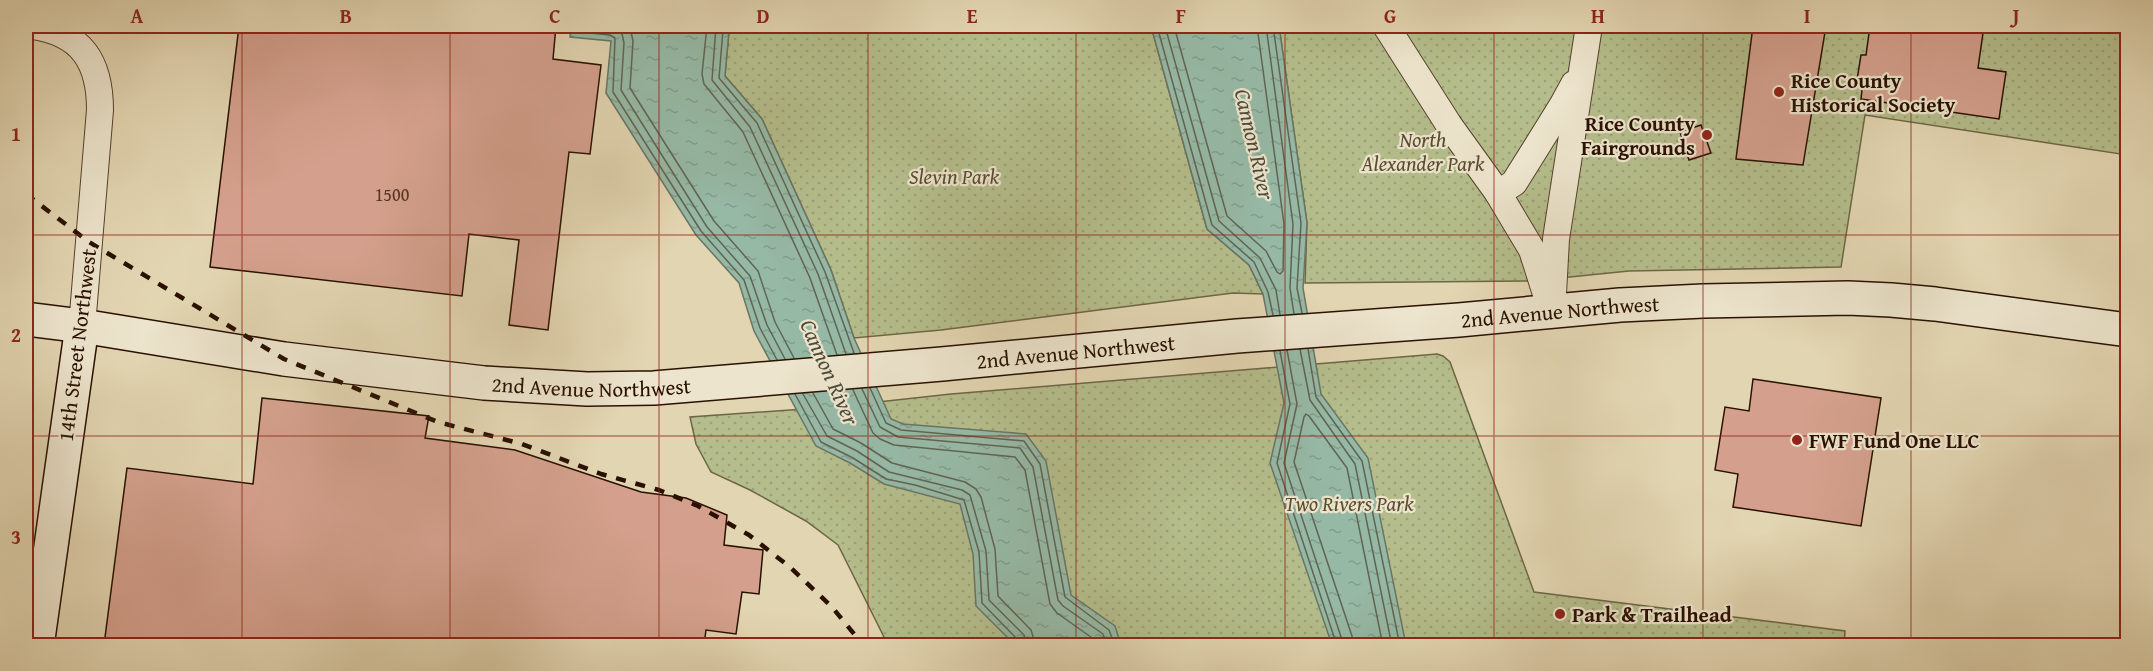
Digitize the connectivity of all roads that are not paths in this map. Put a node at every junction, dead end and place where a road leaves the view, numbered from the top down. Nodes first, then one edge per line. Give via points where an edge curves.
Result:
1 (32, 26) edge
2 (1386, 26) edge
3 (1588, 26) edge
4 (1582, 67) junction
5 (1498, 193) junction
6 (1552, 312) junction
7 (26, 319) edge
8 (82, 326) junction
9 (2127, 330) edge
10 (38, 645) edge

1 - 8 street, 14th Street Northwest via 63,34 81,48 95,66 100,88
2 - 5 street
3 - 4 street
4 - 5 street via 1514,183
4 - 6 street via 1556,239
5 - 6 street via 1532,250
6 - 8 street, 2nd Avenue Northwest via 654,388 597,389 484,383 284,359
6 - 9 street, 2nd Avenue Northwest via 1703,301 1848,298 1935,304
7 - 8 street, 2nd Avenue Northwest
8 - 10 street, 14th Street Northwest

